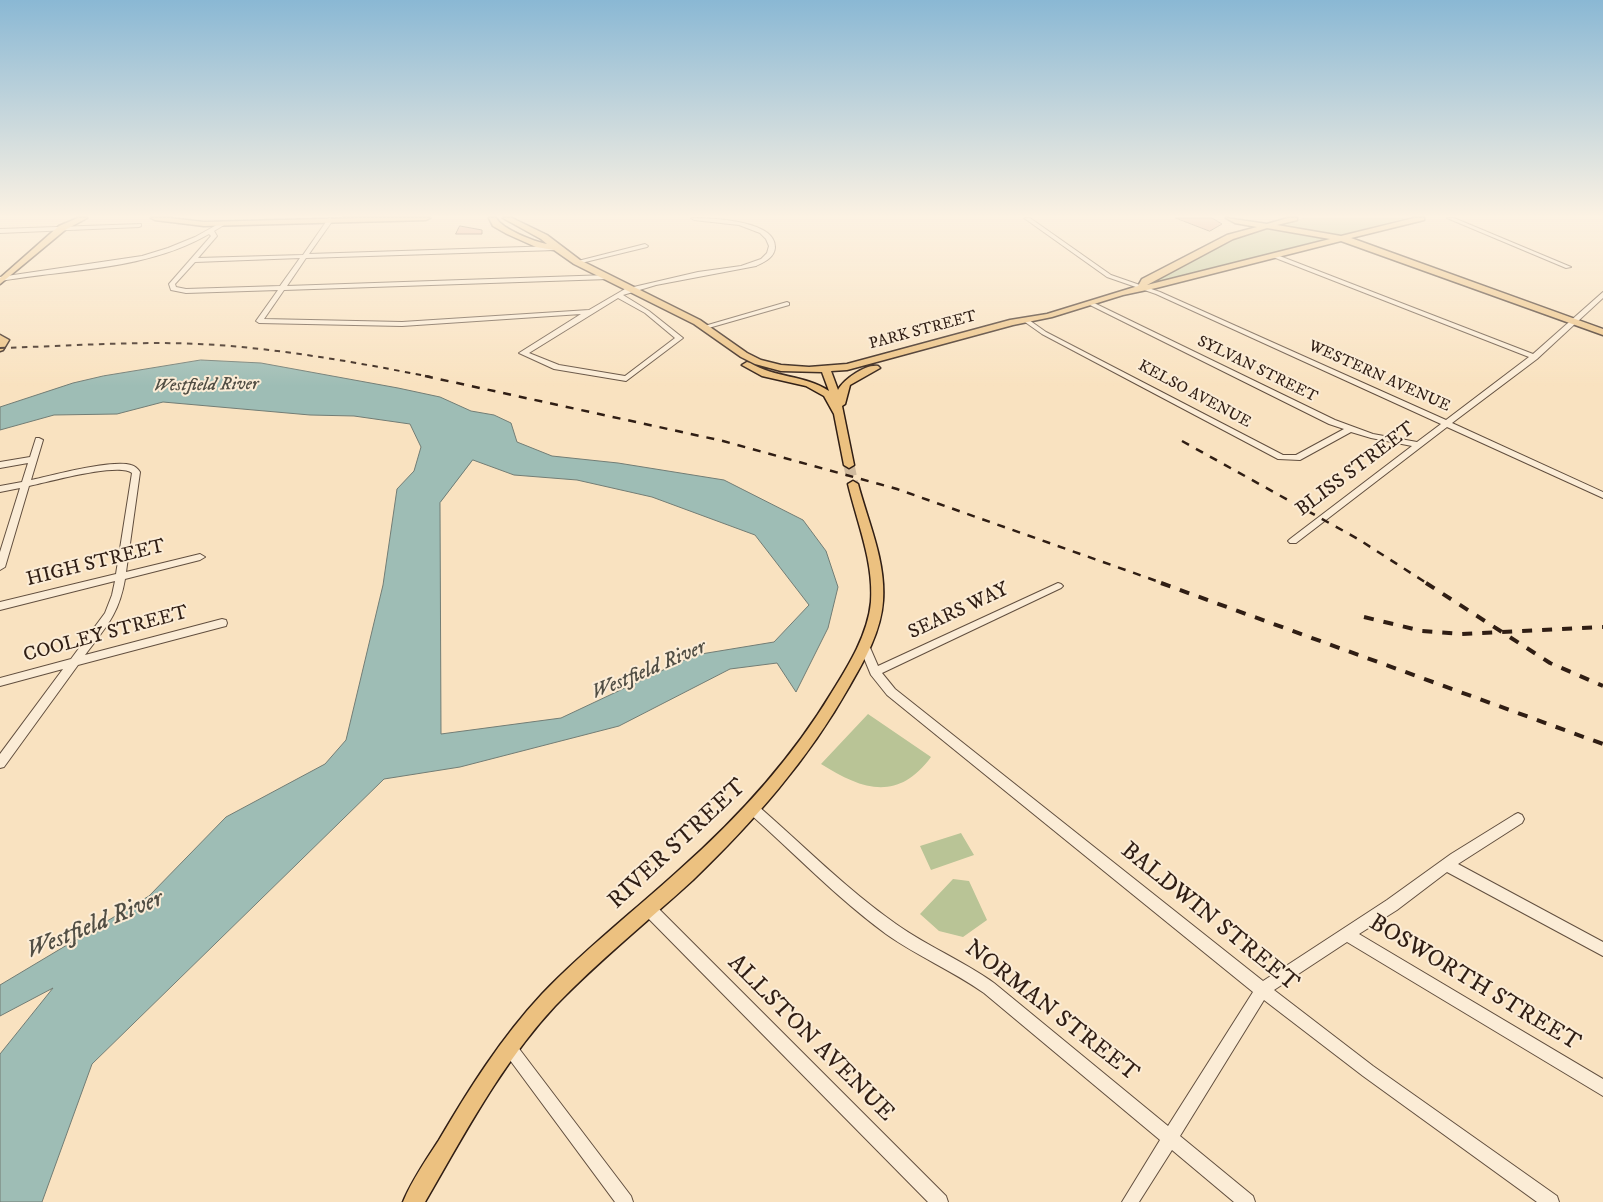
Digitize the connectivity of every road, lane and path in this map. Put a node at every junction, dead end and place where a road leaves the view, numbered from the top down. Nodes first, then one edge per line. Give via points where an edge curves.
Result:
1 (32, 274) edge
2 (181, 274) edge
3 (292, 274) edge
4 (602, 274) edge
5 (695, 274) edge
6 (1106, 274) edge
7 (1159, 274) edge
8 (1203, 274) edge
9 (1321, 274) edge
10 (1440, 274) edge
11 (608, 277) junction
12 (2, 279) edge
13 (1142, 287) junction
14 (282, 288) junction
15 (632, 289) junction
16 (1603, 294) edge
17 (618, 295) junction
18 (1090, 303) junction
19 (787, 304) dead end
20 (590, 312) junction
21 (1027, 321) junction
22 (1574, 322) junction
23 (705, 327) junction
24 (1603, 332) edge
25 (717, 336) junction
26 (0, 338) edge
27 (0, 348) edge
28 (1534, 357) junction
29 (747, 365) junction
30 (875, 368) junction
31 (828, 373) junction
32 (839, 414) junction
33 (1447, 423) junction
34 (1350, 428) junction
35 (39, 440) dead end
36 (1418, 445) junction
37 (33, 459) junction
38 (849, 465) tunnel mouth
39 (0, 466) edge
40 (26, 484) junction
41 (853, 484) tunnel mouth
42 (0, 490) edge
43 (1603, 494) edge
44 (1293, 541) dead end
45 (200, 557) dead end
46 (0, 567) edge
47 (119, 576) junction
48 (1058, 586) dead end
49 (0, 606) edge
50 (222, 623) dead end
51 (864, 646) junction
52 (75, 662) junction
53 (875, 672) junction
54 (0, 682) edge
55 (0, 763) edge
56 (753, 809) junction
57 (1518, 819) dead end
58 (1447, 864) junction
59 (648, 908) junction
60 (1347, 935) junction
61 (1603, 949) edge
62 (1262, 990) junction
63 (509, 1048) junction
64 (1603, 1088) edge
65 (1171, 1136) junction
66 (414, 1202) edge
67 (625, 1202) edge
68 (940, 1202) edge
69 (1130, 1202) edge
70 (1247, 1202) edge
71 (1551, 1202) edge

1 - 12 street
2 - 14 street via 172,284 173,289
3 - 14 street
4 - 11 main road
5 - 15 street
6 - 13 street, WESTERN AVENUE
7 - 13 main road, PARK STREET
8 - 13 main road
9 - 28 street
10 - 22 main road
11 - 14 street
11 - 15 main road
13 - 18 main road, PARK STREET
13 - 33 street, WESTERN AVENUE
14 - 20 street via 259,321 402,324
15 - 17 street
15 - 23 main road
16 - 22 street, BLISS STREET
17 - 20 street
17 - 20 street via 647,312 679,338 626,379 558,367 524,353
18 - 21 main road, PARK STREET
18 - 34 street, SYLVAN STREET
19 - 23 street
21 - 30 main road, PARK STREET via 1018,327
21 - 31 main road, PARK STREET via 1012,322
21 - 34 street, KELSO AVENUE via 1044,333 1281,457 1297,458
22 - 24 main road
22 - 28 street, BLISS STREET
23 - 25 main road
25 - 29 main road
25 - 31 main road via 762,363
26 - 27 main road via 5,340
28 - 33 street, BLISS STREET
29 - 31 main road via 785,375
29 - 32 main road via 822,390
30 - 31 main road, PARK STREET
30 - 32 main road via 854,376 843,387
31 - 32 main road
32 - 38 main road
33 - 36 street, BLISS STREET
33 - 43 street, WESTERN AVENUE
34 - 36 street, SYLVAN STREET via 1378,438
35 - 37 street
36 - 44 street, BLISS STREET
37 - 39 street
37 - 40 street
40 - 42 street
40 - 46 street
40 - 47 street via 108,467 135,470 127,540
41 - 51 main road, RIVER STREET via 877,593 877,605
45 - 47 street, HIGH STREET
47 - 49 street, HIGH STREET
47 - 52 street via 110,614
48 - 53 street, SEARS WAY
50 - 52 street, COOLEY STREET
51 - 53 street, BALDWIN STREET
51 - 56 main road, RIVER STREET via 811,740
52 - 54 street, COOLEY STREET
52 - 55 street
53 - 62 street, BALDWIN STREET via 890,692
56 - 59 main road, RIVER STREET
56 - 65 street, NORMAN STREET via 866,910 906,939 975,977
57 - 58 street
58 - 60 street
58 - 61 street
59 - 63 main road, RIVER STREET via 559,990
59 - 68 street, ALLSTON AVENUE
60 - 62 street
60 - 64 street, BOSWORTH STREET
62 - 65 street
62 - 71 street, BALDWIN STREET via 1368,1071
63 - 66 main road, RIVER STREET
63 - 67 street
65 - 69 street
65 - 70 street, NORMAN STREET

